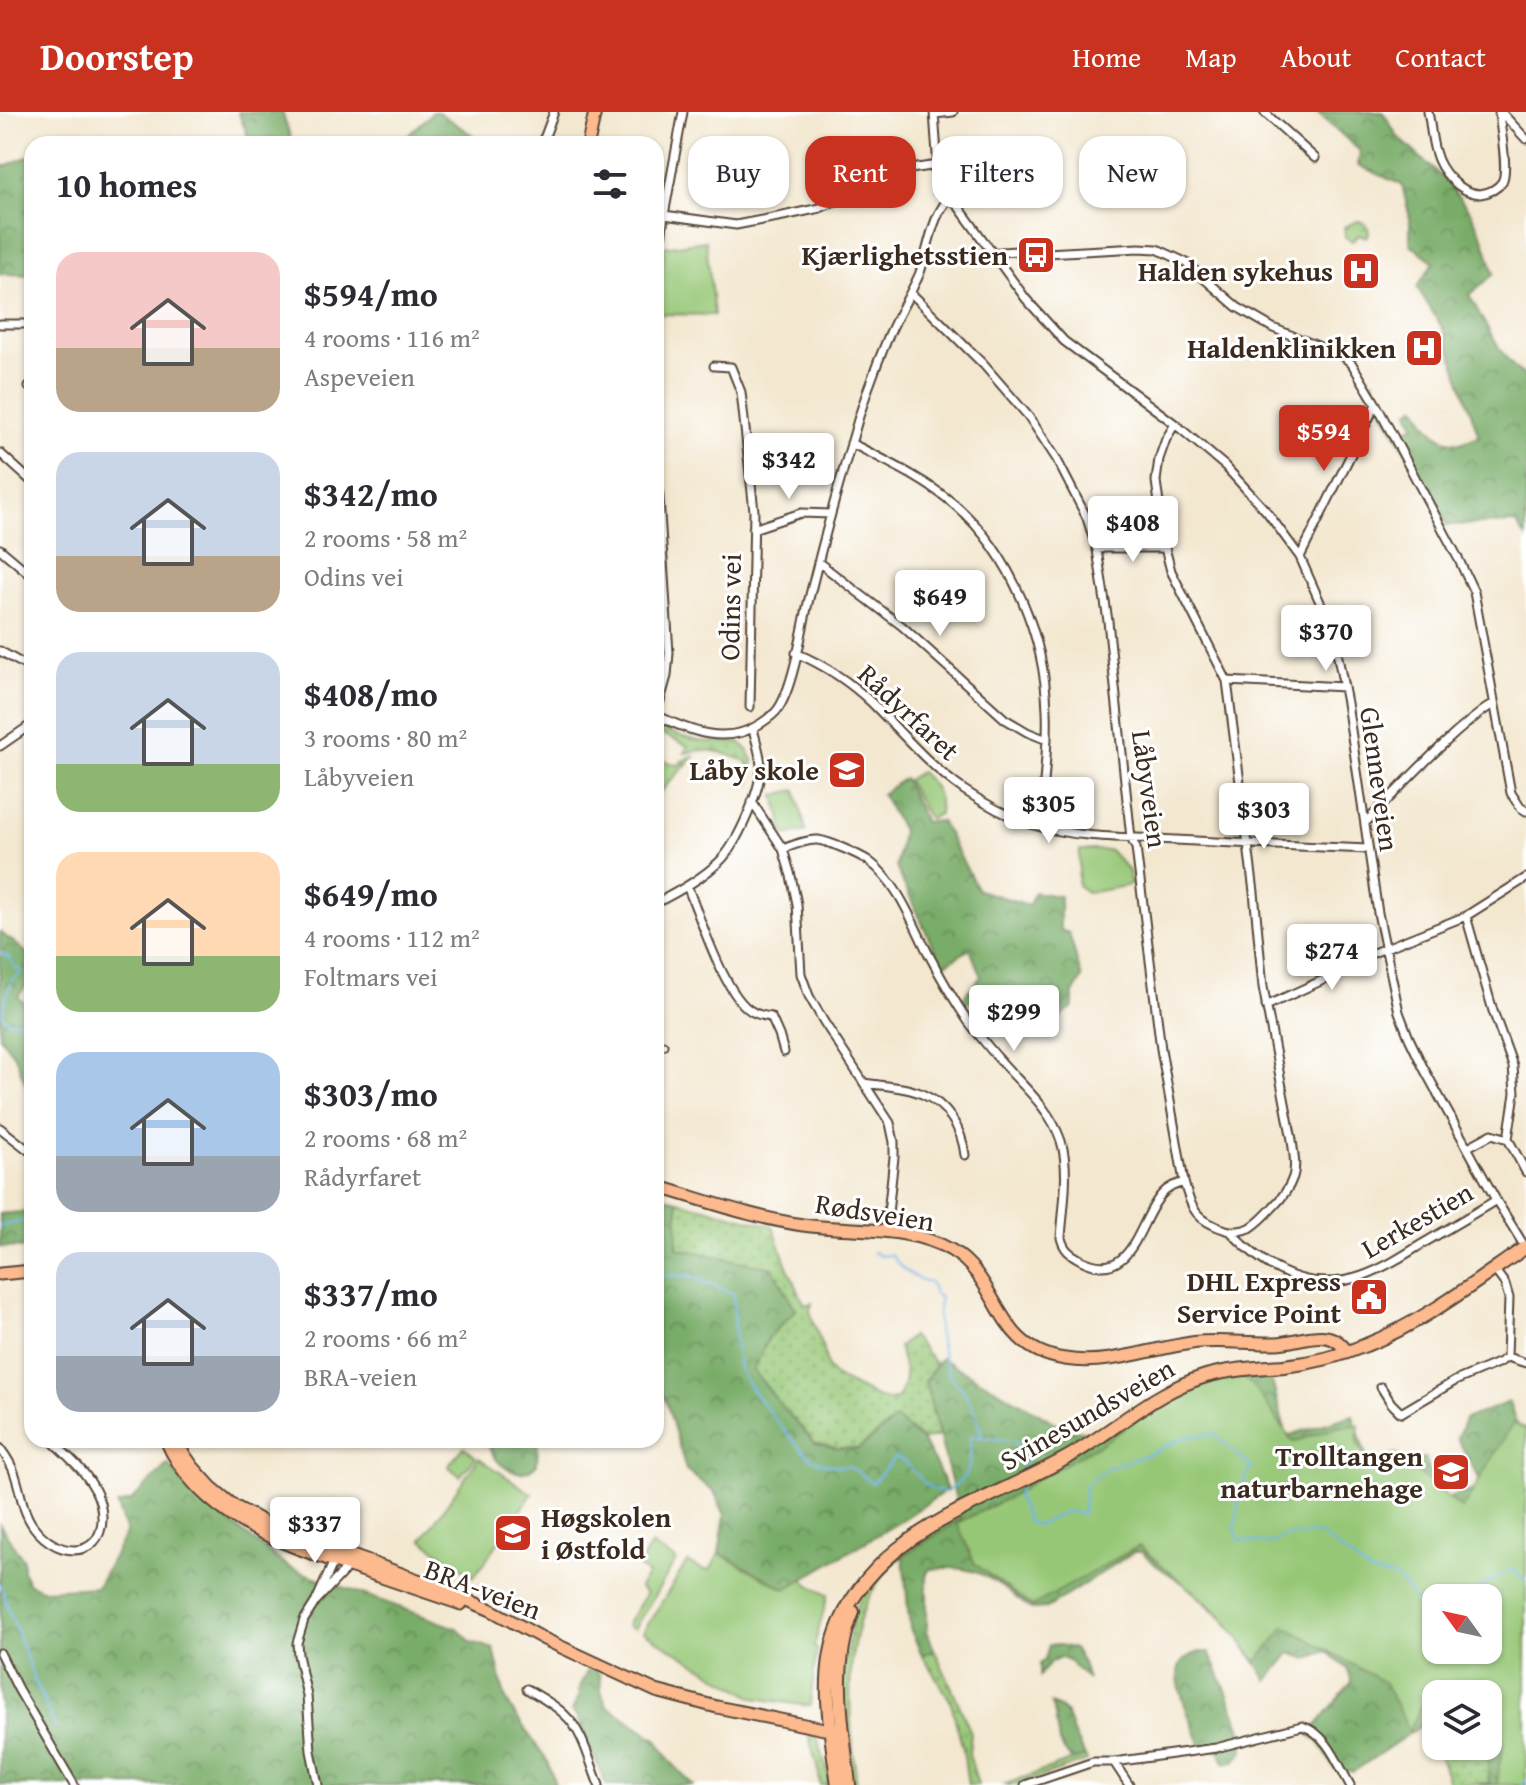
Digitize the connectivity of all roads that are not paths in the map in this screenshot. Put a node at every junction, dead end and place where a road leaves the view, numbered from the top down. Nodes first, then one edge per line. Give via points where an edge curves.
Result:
1 (554, 112) edge
2 (595, 112) edge
3 (683, 112) edge
4 (953, 112) edge
5 (1264, 112) edge
6 (1428, 112) edge
7 (1500, 112) edge
8 (934, 113) edge
9 (545, 136) edge
10 (590, 136) edge
11 (936, 136) edge
12 (1526, 139) edge
13 (1315, 158) dead end
14 (932, 166) edge
15 (940, 208) edge
16 (959, 208) edge
17 (664, 215) joint
18 (994, 255) junction
19 (911, 293) junction
20 (0, 324) edge
21 (24, 324) edge
22 (714, 366) dead end
23 (1376, 404) junction
24 (1175, 424) junction
25 (851, 443) junction
26 (0, 453) edge
27 (24, 475) edge
28 (831, 514) junction
29 (753, 529) junction
30 (1165, 548) junction
31 (0, 549) edge
32 (1097, 550) junction
33 (1300, 557) junction
34 (818, 562) junction
35 (24, 569) edge
36 (664, 576) edge
37 (0, 651) edge
38 (796, 653) junction
39 (24, 664) edge
40 (1227, 681) junction
41 (664, 687) edge
42 (1344, 687) junction
43 (1494, 703) junction
44 (750, 707) dead end
45 (664, 719) edge
46 (753, 729) junction
47 (24, 730) edge
48 (1047, 740) junction
49 (0, 746) edge
50 (752, 802) junction
51 (1526, 811) edge
52 (1366, 822) junction
53 (1041, 827) junction
54 (1131, 838) junction
55 (1248, 844) junction
56 (783, 849) junction
57 (1368, 849) junction
58 (1526, 878) edge
59 (687, 886) junction
60 (664, 899) edge
61 (1466, 916) junction
62 (1386, 949) junction
63 (1266, 1006) junction
64 (784, 1052) dead end
65 (864, 1083) junction
66 (0, 1128) edge
67 (1508, 1139) junction
68 (24, 1147) edge
69 (1468, 1147) junction
70 (965, 1155) dead end
71 (1523, 1162) edge
72 (1526, 1172) edge
73 (1184, 1182) junction
74 (664, 1188) edge
75 (1496, 1200) junction
76 (886, 1232) junction
77 (1231, 1232) junction
78 (1526, 1247) edge
79 (1494, 1269) junction
80 (24, 1272) edge
81 (0, 1274) edge
82 (1326, 1337) junction
83 (1347, 1352) junction
84 (1333, 1357) junction
85 (1507, 1357) junction
86 (1526, 1363) edge
87 (1381, 1387) dead end
88 (0, 1448) edge
89 (59, 1448) edge
90 (170, 1448) edge
91 (180, 1448) edge
92 (346, 1560) junction
93 (334, 1561) junction
94 (316, 1601) junction
95 (0, 1653) edge
96 (527, 1689) dead end
97 (836, 1729) junction
98 (1114, 1762) junction
99 (74, 1785) edge
100 (318, 1785) edge
101 (599, 1785) edge
102 (838, 1785) edge
103 (849, 1785) edge
104 (1025, 1785) edge
105 (1129, 1785) edge
106 (1350, 1785) edge

1 - 9 street
2 - 10 main road
3 - 17 street
4 - 8 street
5 - 13 street
6 - 7 street via 1442,166 1474,194 1498,186 1505,173
7 - 12 street
8 - 11 street, Glenneveien
14 - 17 street via 890,172 820,208 736,225
15 - 19 street
16 - 18 street, Glenneveien
18 - 23 street via 1157,249 1185,262 1237,307 1273,328 1343,356
18 - 24 street, Glenneveien via 1064,341
19 - 25 street via 875,369
19 - 32 street, Låbyveien via 1029,417 1078,497
20 - 21 street
22 - 29 street, Odins vei via 731,367 741,392
23 - 33 street
23 - 43 street via 1474,592
24 - 30 street via 1159,459 1156,481
24 - 33 street, Glenneveien via 1225,466
25 - 28 street
25 - 48 street via 943,495 993,548 1033,626
26 - 27 street
28 - 29 street via 801,513
28 - 34 street
29 - 44 street, Odins vei
30 - 32 street
30 - 40 street via 1171,571
31 - 35 street
32 - 54 street, Låbyveien
33 - 42 street, Glenneveien via 1327,618
34 - 38 street
34 - 48 street via 902,626 1005,719
36 - 41 street via 669,653
37 - 39 street
38 - 46 street via 779,708
38 - 53 street, Rådyrfaret via 834,672 871,702 961,788 1006,815
40 - 42 street
40 - 55 street
42 - 52 street, Glenneveien
43 - 51 street via 1511,793
43 - 52 street
45 - 46 street via 724,736
46 - 50 street via 761,769
47 - 49 street
48 - 53 street
50 - 56 street
50 - 59 street via 730,850
52 - 57 street, Glenneveien
53 - 54 street, Rådyrfaret
54 - 55 street, Rådyrfaret
54 - 73 street, Låbyveien
55 - 57 street, Rådyrfaret
55 - 63 street
56 - 65 street via 797,904 801,974 824,1022
56 - 73 street via 818,840 843,848 867,860 897,892 963,1012 1053,1121 1065,1167 1061,1238 1071,1255 1087,1263 1118,1262 1130,1251 1162,1194
57 - 62 street, Glenneveien
58 - 61 street
59 - 60 street
59 - 64 street via 735,996 753,1013 771,1017
61 - 62 street
61 - 67 street via 1513,1066
62 - 63 street
62 - 69 street, Glenneveien via 1409,1038
63 - 77 street via 1294,1173 1289,1188 1266,1215 1248,1229
65 - 70 street via 922,1094 937,1103 957,1126
65 - 76 street via 890,1123 894,1142
66 - 68 street
67 - 69 street via 1492,1134
67 - 71 street
69 - 75 street, Glenneveien
71 - 72 street
73 - 77 street, Låbyveien via 1201,1218
74 - 76 main road, Rødsveien via 765,1218
75 - 77 street, Lerkestien via 1386,1266 1327,1283 1285,1273 1248,1250
75 - 78 street, Glenneveien
76 - 82 main road, Rødsveien via 953,1251 976,1271 1022,1341 1063,1359 1092,1361 1193,1343
78 - 79 highway
79 - 83 highway via 1419,1319
79 - 85 street via 1509,1298
80 - 81 main road
82 - 83 main road via 1342,1343
82 - 84 main road
83 - 84 highway, Svinesundsveien
84 - 97 highway, Svinesundsveien via 1194,1380 1093,1442 912,1537 873,1574 852,1614 842,1649
85 - 86 street
85 - 87 street via 1401,1413
88 - 89 street via 33,1526 50,1542 81,1551 100,1534 100,1503 83,1471
90 - 93 main road, BRA-veien via 192,1481 221,1508 256,1531
91 - 92 main road, BRA-veien via 201,1477 234,1506
92 - 93 main road, BRA-veien
92 - 94 street
92 - 97 main road, BRA-veien via 437,1587 674,1697
93 - 94 street
94 - 100 street via 297,1643
95 - 99 street
96 - 101 street via 570,1720
97 - 102 highway, Svinesundsveien
97 - 103 highway, Svinesundsveien
98 - 104 street via 1093,1762
98 - 105 street
98 - 106 street via 1216,1748 1302,1726 1325,1742

